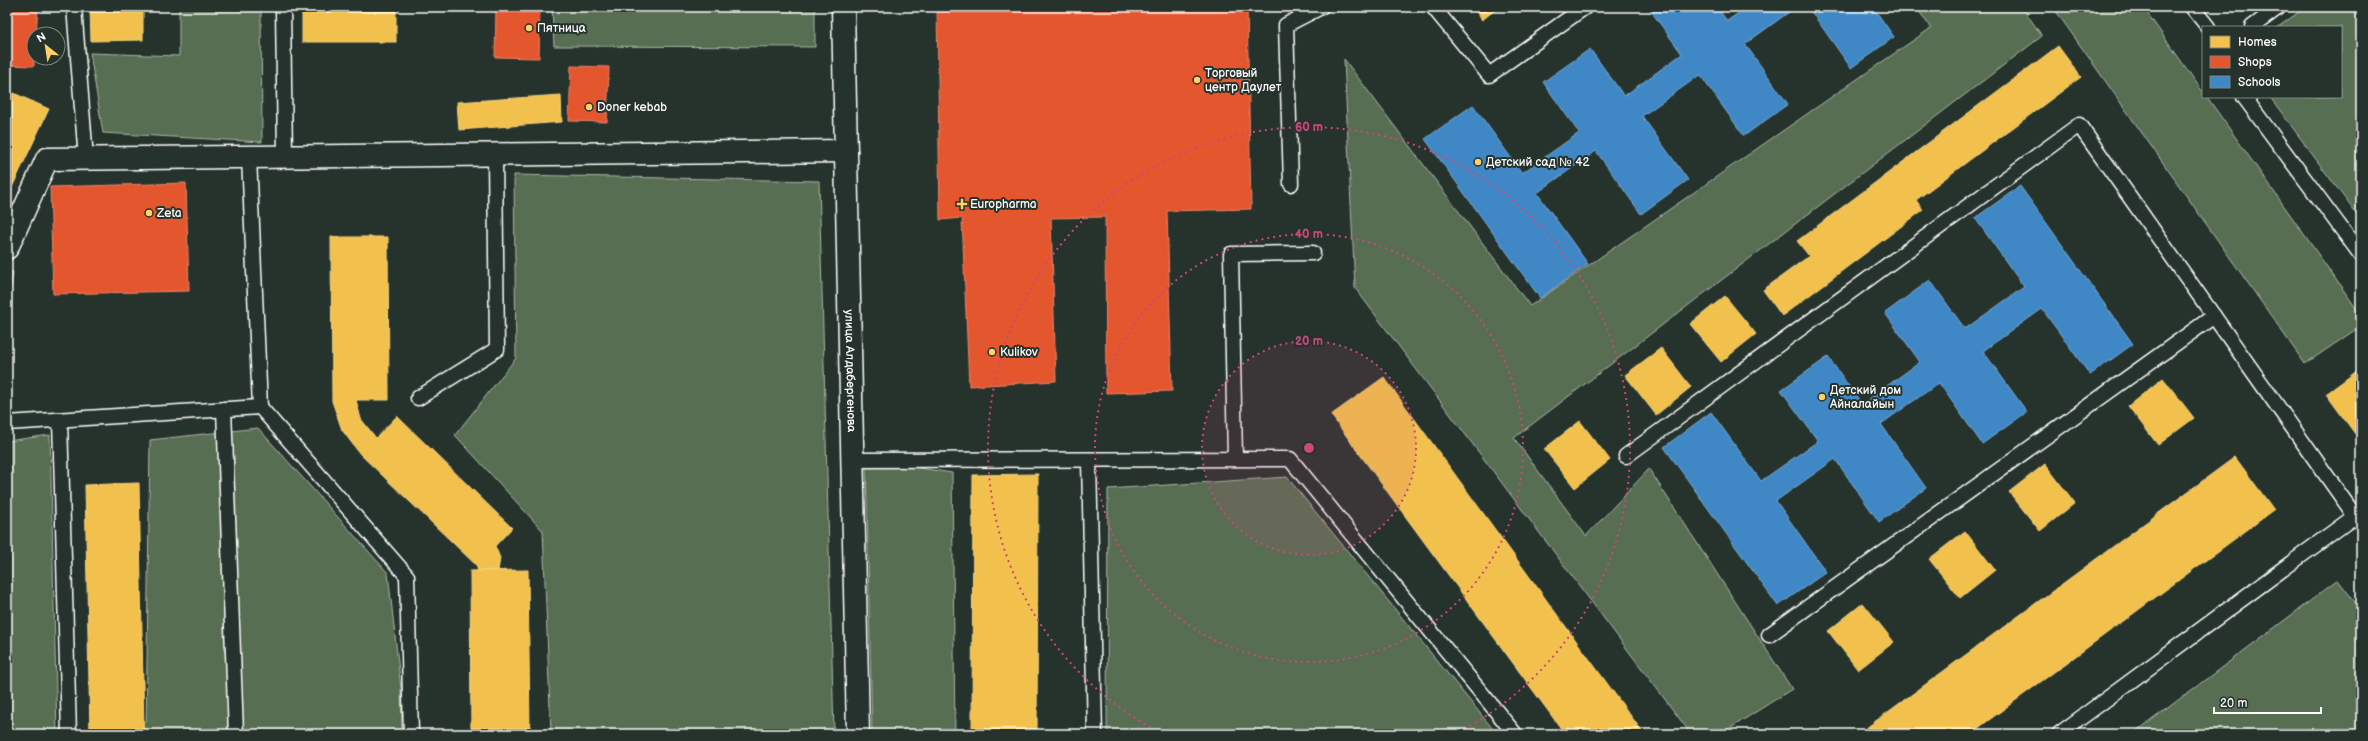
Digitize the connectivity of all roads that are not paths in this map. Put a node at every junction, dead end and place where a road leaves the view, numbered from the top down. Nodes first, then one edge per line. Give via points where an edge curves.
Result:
1 (74, 7) edge
2 (283, 7) edge
3 (843, 7) edge
4 (1321, 7) edge
5 (1433, 7) edge
6 (1585, 7) edge
7 (2192, 7) edge
8 (2279, 7) edge
9 (2207, 26) edge
10 (2253, 26) edge
11 (2245, 98) edge
12 (846, 150) junction
13 (495, 154) junction
14 (285, 156) junction
15 (248, 157) junction
16 (86, 159) junction
17 (1291, 184) dead end
18 (7, 248) edge
19 (1313, 253) dead end
20 (2361, 255) edge
21 (2214, 316) junction
22 (418, 398) dead end
23 (260, 407) junction
24 (224, 409) junction
25 (60, 420) junction
26 (7, 423) edge
27 (1626, 456) dead end
28 (1235, 459) junction
29 (852, 460) junction
30 (1089, 460) junction
31 (2358, 520) edge
32 (1769, 635) dead end
33 (69, 734) edge
34 (236, 734) edge
35 (411, 734) edge
36 (858, 734) edge
37 (1095, 734) edge
38 (1515, 734) edge
39 (2059, 734) edge

1 - 16 lane
2 - 14 lane
3 - 12 street, улица Алдабергенова
4 - 17 lane via 1286,25
5 - 6 lane via 1489,75
7 - 9 lane
8 - 10 lane
11 - 20 lane
12 - 13 street
12 - 29 street, улица Алдабергенова
13 - 14 street
13 - 22 lane via 497,349
14 - 15 street
15 - 16 street
15 - 23 lane
16 - 18 street via 47,159
19 - 28 lane via 1231,254
21 - 27 lane via 2079,125
21 - 31 lane
21 - 32 lane
23 - 24 lane
23 - 35 lane via 407,576
24 - 25 lane
24 - 34 lane
25 - 26 lane
25 - 33 lane
28 - 30 lane
28 - 38 lane via 1290,459
29 - 30 lane
29 - 36 street, улица Алдабергенова
30 - 37 lane
31 - 39 lane

